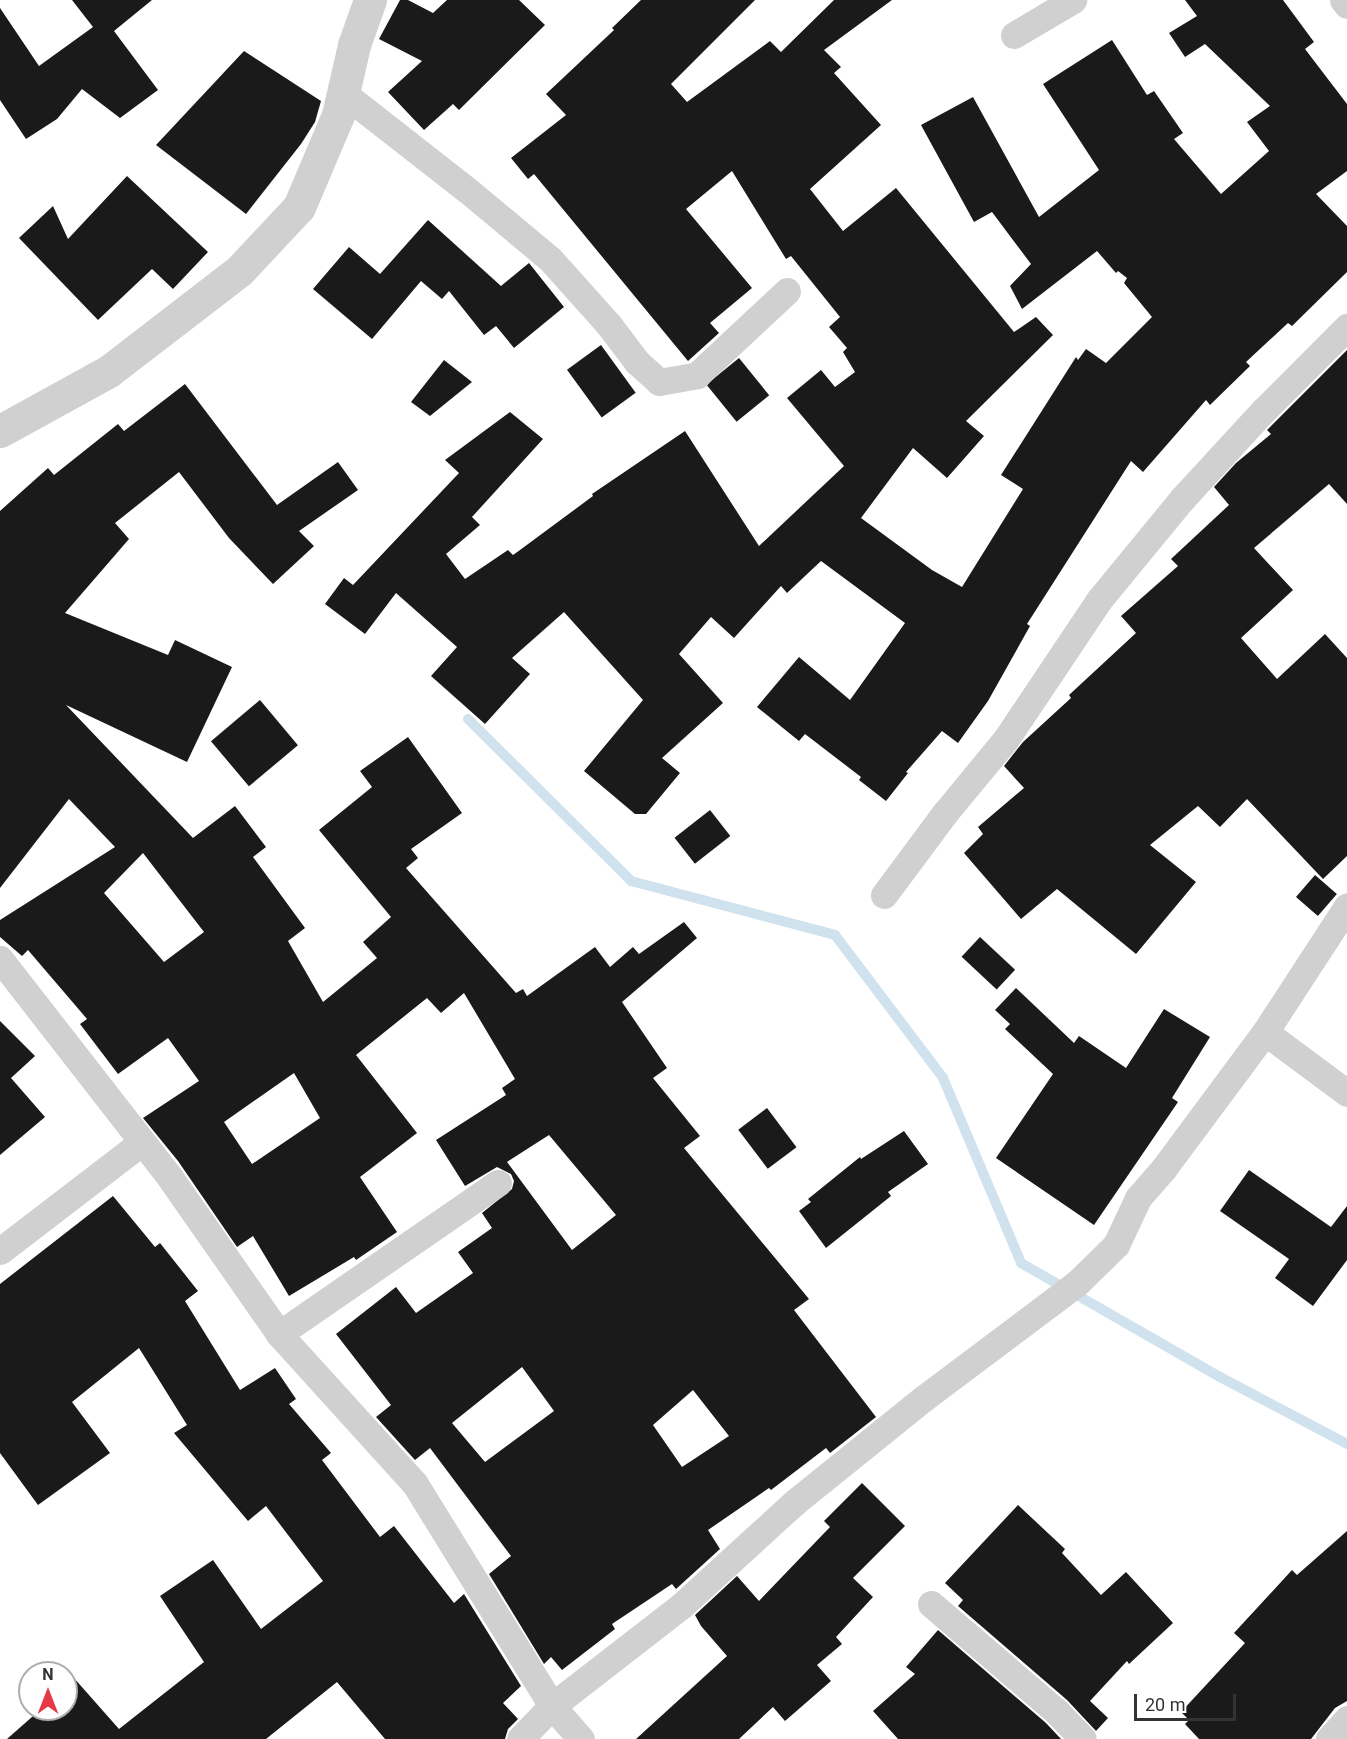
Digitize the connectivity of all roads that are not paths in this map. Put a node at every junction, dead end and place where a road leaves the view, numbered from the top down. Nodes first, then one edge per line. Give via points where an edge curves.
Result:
1 (370, 0) edge
2 (1074, 0) edge
3 (1343, 0) edge
4 (1347, 5) edge
5 (1014, 35) dead end
6 (343, 93) junction
7 (786, 291) dead end
8 (1347, 327) edge
9 (0, 431) edge
10 (884, 895) dead end
11 (1347, 906) edge
12 (0, 959) edge
13 (1265, 1032) junction
14 (1347, 1093) edge
15 (142, 1142) junction
16 (498, 1183) dead end
17 (0, 1251) edge
18 (279, 1334) junction
19 (931, 1604) dead end
20 (552, 1706) junction
21 (1347, 1719) edge
22 (520, 1739) edge
23 (581, 1739) edge
24 (1083, 1739) edge
25 (1329, 1739) edge

1 - 6 street
2 - 5 street
3 - 4 street
6 - 7 street via 550,259 637,362 659,382 697,375
6 - 9 street via 338,115 299,207 240,270 109,371
8 - 10 street via 1190,490 1099,600 1006,739
11 - 13 street
12 - 15 street
13 - 14 street
13 - 20 street via 1138,1198 1116,1245 1066,1293 924,1398 795,1502 681,1606
15 - 17 street
15 - 18 street
16 - 18 street
18 - 20 street via 415,1484
19 - 24 street
20 - 22 street
20 - 23 street
21 - 25 street

